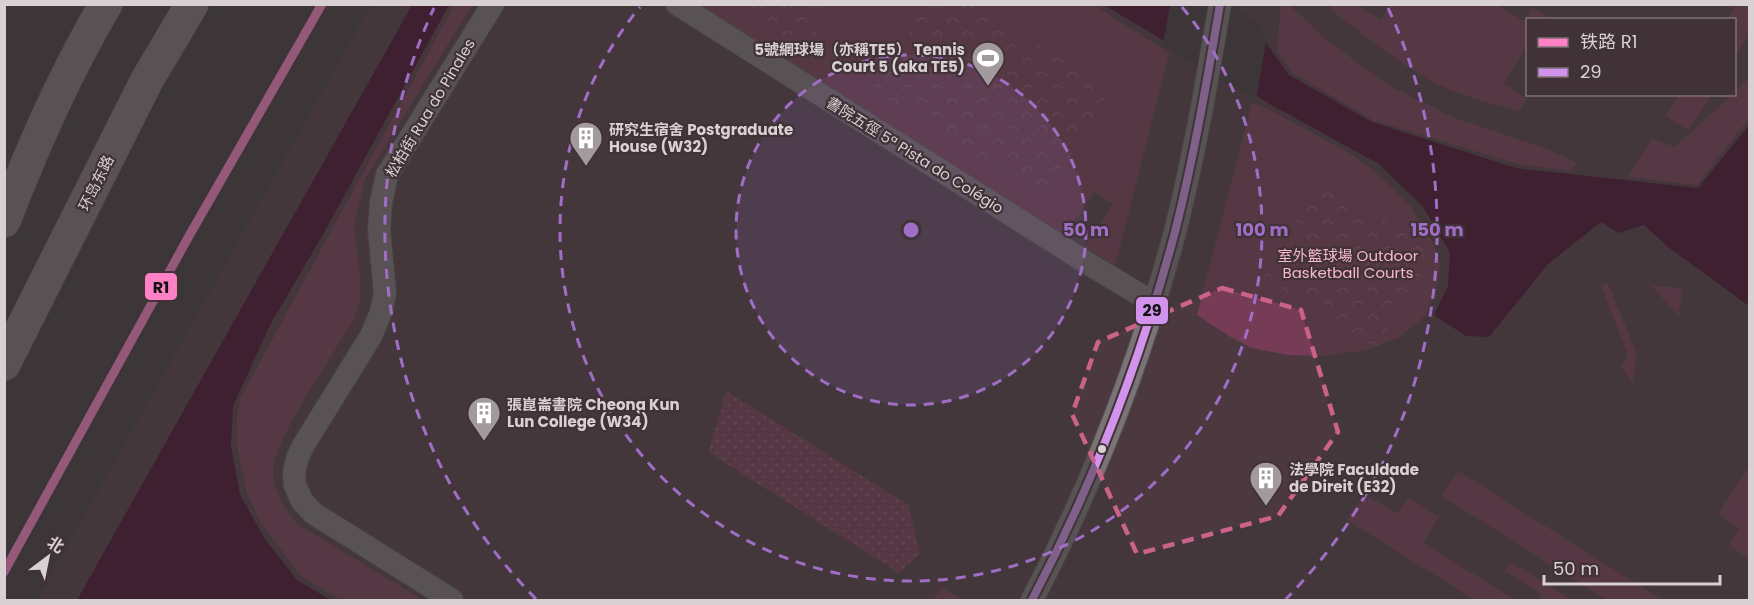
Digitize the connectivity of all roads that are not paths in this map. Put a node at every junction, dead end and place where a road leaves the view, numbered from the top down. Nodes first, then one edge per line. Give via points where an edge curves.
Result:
1 (192, 4) edge
2 (493, 4) edge
3 (677, 4) edge
4 (1220, 4) edge
5 (98, 13) edge
6 (4, 221) edge
7 (1154, 303) junction
8 (4, 364) edge
9 (452, 600) edge
10 (1032, 600) edge

1 - 8 main road, 环岛东路 via 147,80
2 - 9 street, 松柏街 Rua do Pinales via 387,175 379,230 385,293 381,312 371,336 303,446 294,473 302,501 313,513
3 - 7 street, 書院五徑 5ª Pista do Colégio
4 - 7 street via 1192,162
5 - 6 main road via 43,125
7 - 10 street via 1119,407

